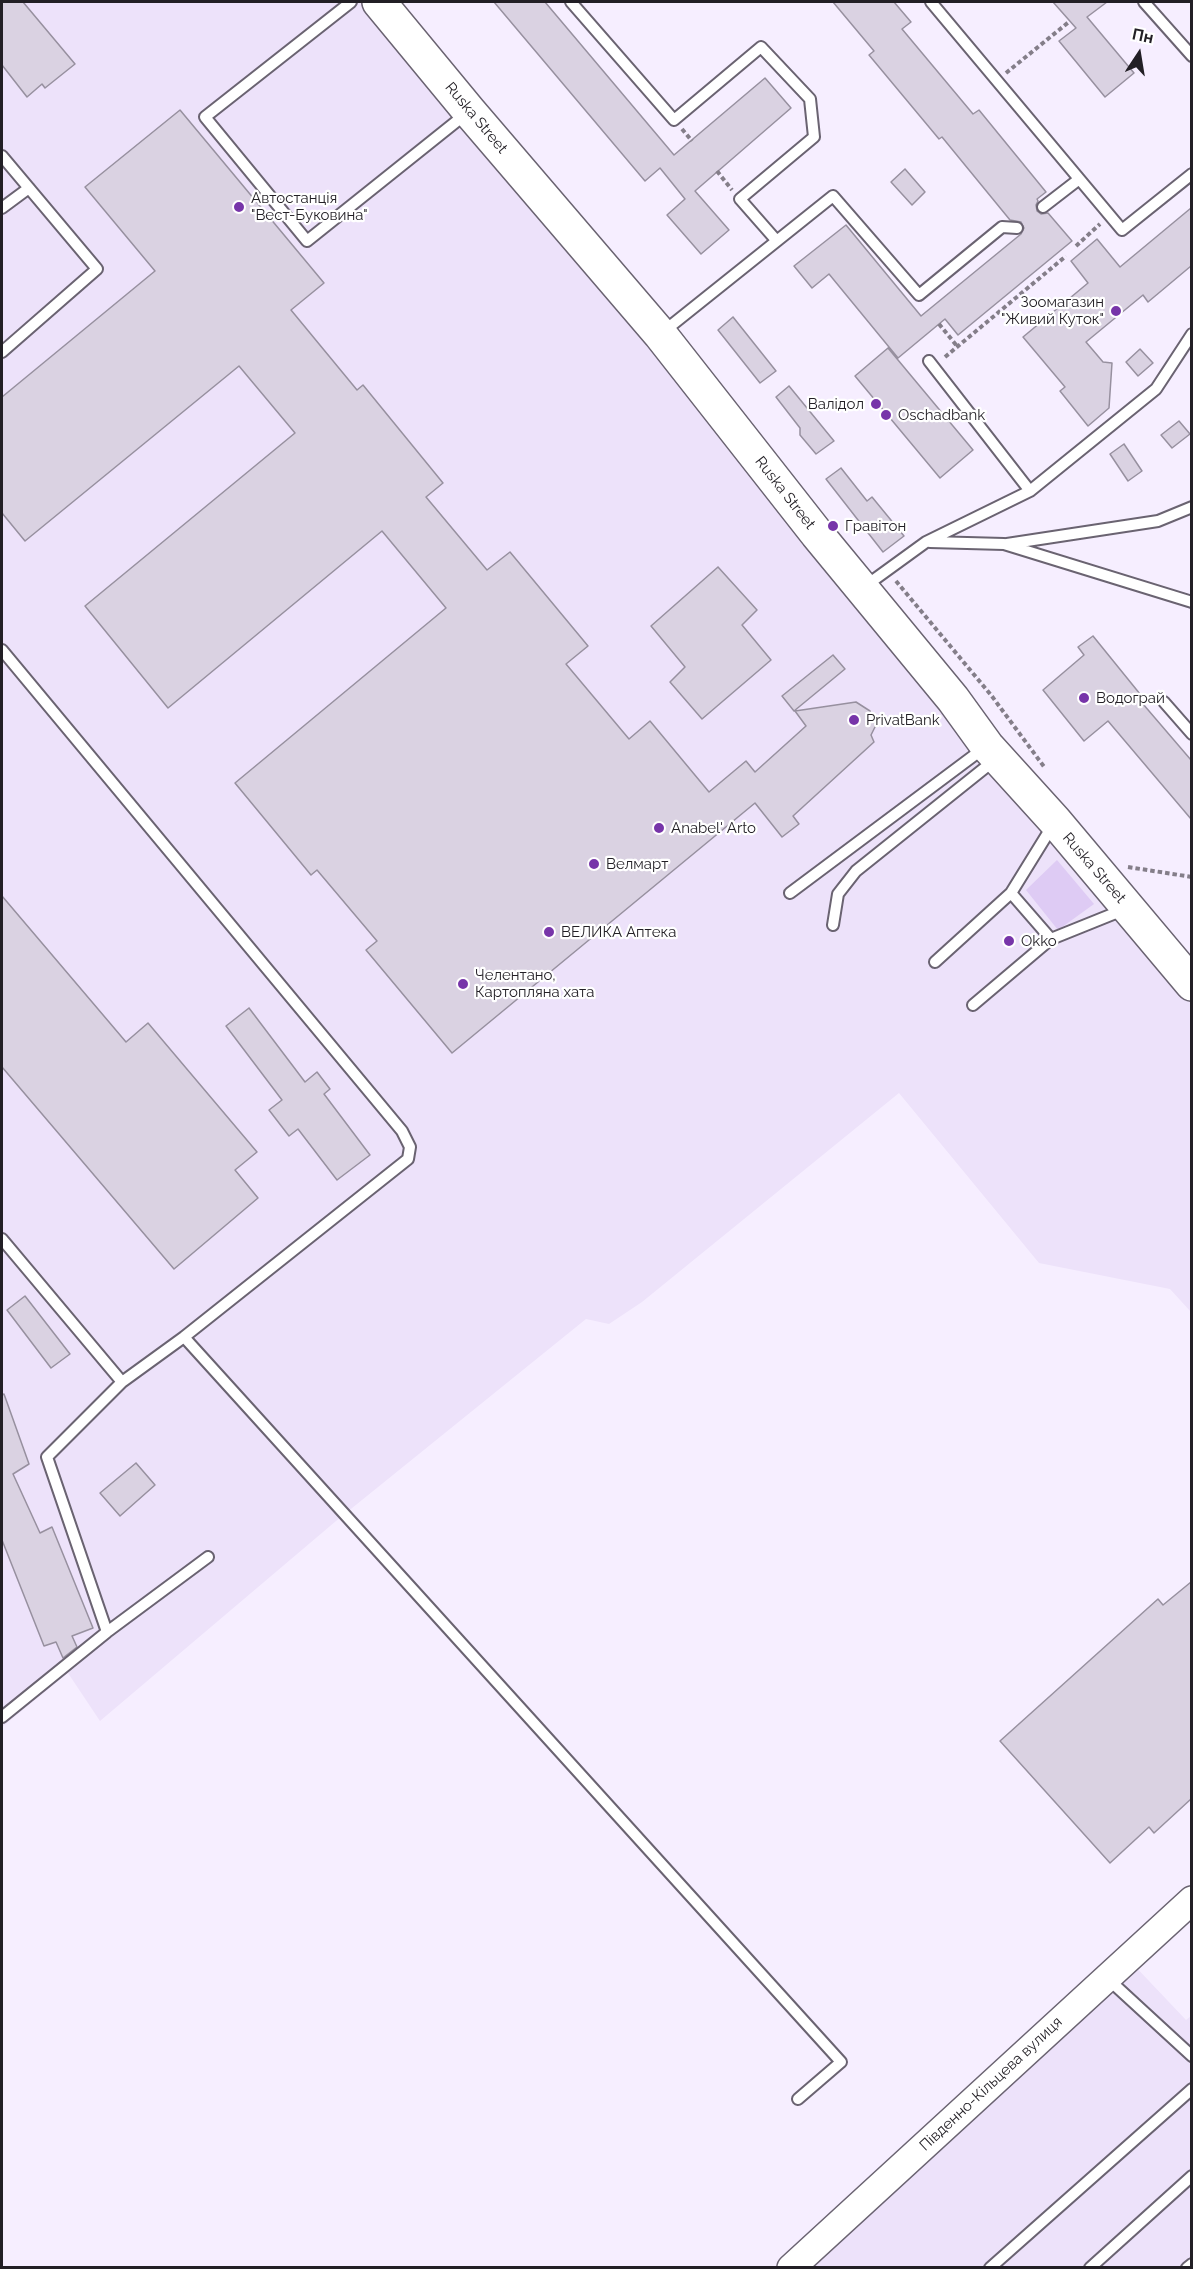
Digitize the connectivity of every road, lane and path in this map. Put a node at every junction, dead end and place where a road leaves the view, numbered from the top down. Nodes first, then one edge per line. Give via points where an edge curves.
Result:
1 (351, 2) edge
2 (379, 2) edge
3 (571, 2) edge
4 (931, 2) edge
5 (1144, 2) edge
6 (1070, 21) dead end
7 (1191, 56) edge
8 (997, 81) junction
9 (469, 111) junction
10 (2, 156) edge
11 (717, 171) dead end
12 (1191, 174) edge
13 (1078, 180) junction
14 (28, 188) junction
15 (740, 199) junction
16 (1043, 207) dead end
17 (2, 208) edge
18 (1109, 215) junction
19 (1017, 228) dead end
20 (776, 240) junction
21 (1076, 246) dead end
22 (1066, 256) dead end
23 (939, 324) dead end
24 (660, 334) junction
25 (1191, 334) edge
26 (957, 346) junction
27 (2, 352) edge
28 (931, 364) joint
29 (1030, 491) junction
30 (1191, 507) edge
31 (926, 542) junction
32 (1004, 544) junction
33 (875, 580) junction
34 (1191, 602) edge
35 (2, 650) edge
36 (1164, 702) dead end
37 (1191, 734) edge
38 (992, 752) junction
39 (1049, 772) dead end
40 (1055, 821) junction
41 (1128, 875) dead end
42 (1191, 877) edge
43 (790, 893) dead end
44 (1011, 893) junction
45 (1128, 908) junction
46 (833, 925) dead end
47 (1051, 939) junction
48 (935, 962) dead end
49 (1191, 984) edge
50 (973, 1005) dead end
51 (2, 1239) edge
52 (184, 1337) junction
53 (122, 1382) junction
54 (208, 1557) dead end
55 (107, 1632) junction
56 (2, 1718) edge
57 (1191, 1900) edge
58 (1107, 1978) junction
59 (1191, 2056) edge
60 (1191, 2089) edge
61 (798, 2099) dead end
62 (1191, 2175) edge
63 (1191, 2264) edge
64 (791, 2268) edge
65 (990, 2268) edge
66 (1090, 2268) edge
67 (1187, 2268) edge

1 - 9 lane via 206,117 307,241
2 - 9 main road, Ruska Street
3 - 15 lane via 674,120 761,47 810,99 814,137
4 - 8 lane
5 - 7 lane
6 - 8 path
8 - 13 lane
9 - 24 main road, Ruska Street
10 - 14 lane
11 - 15 path
12 - 18 lane via 1122,230
13 - 16 lane
13 - 18 lane
14 - 17 lane
14 - 27 lane via 97,269
15 - 20 lane
18 - 21 path
19 - 20 lane via 1002,227 919,294 832,196
20 - 24 lane
22 - 26 path
23 - 26 path
24 - 33 main road, Ruska Street
25 - 29 lane via 1156,389
26 - 28 path
28 - 29 lane
29 - 31 lane
30 - 32 lane via 1158,521
31 - 32 lane
31 - 33 lane
32 - 34 lane
33 - 38 main road, Ruska Street
33 - 39 path via 991,694
35 - 52 lane via 402,1131 410,1147 408,1159
36 - 37 lane
38 - 40 main road, Ruska Street
38 - 43 lane
38 - 46 lane via 856,871 838,894
40 - 44 lane
40 - 45 main road, Ruska Street
41 - 42 path via 1121,866
44 - 47 lane
44 - 48 lane
45 - 47 lane
45 - 49 main road, Ruska Street
47 - 50 lane
51 - 53 lane
52 - 53 lane
52 - 61 lane via 841,2062
53 - 55 lane via 47,1457
54 - 55 lane
55 - 56 lane
57 - 58 street, Південно-Кільцева вулиця
58 - 59 lane
58 - 64 street, Південно-Кільцева вулиця
60 - 65 lane
62 - 66 lane
63 - 67 lane

